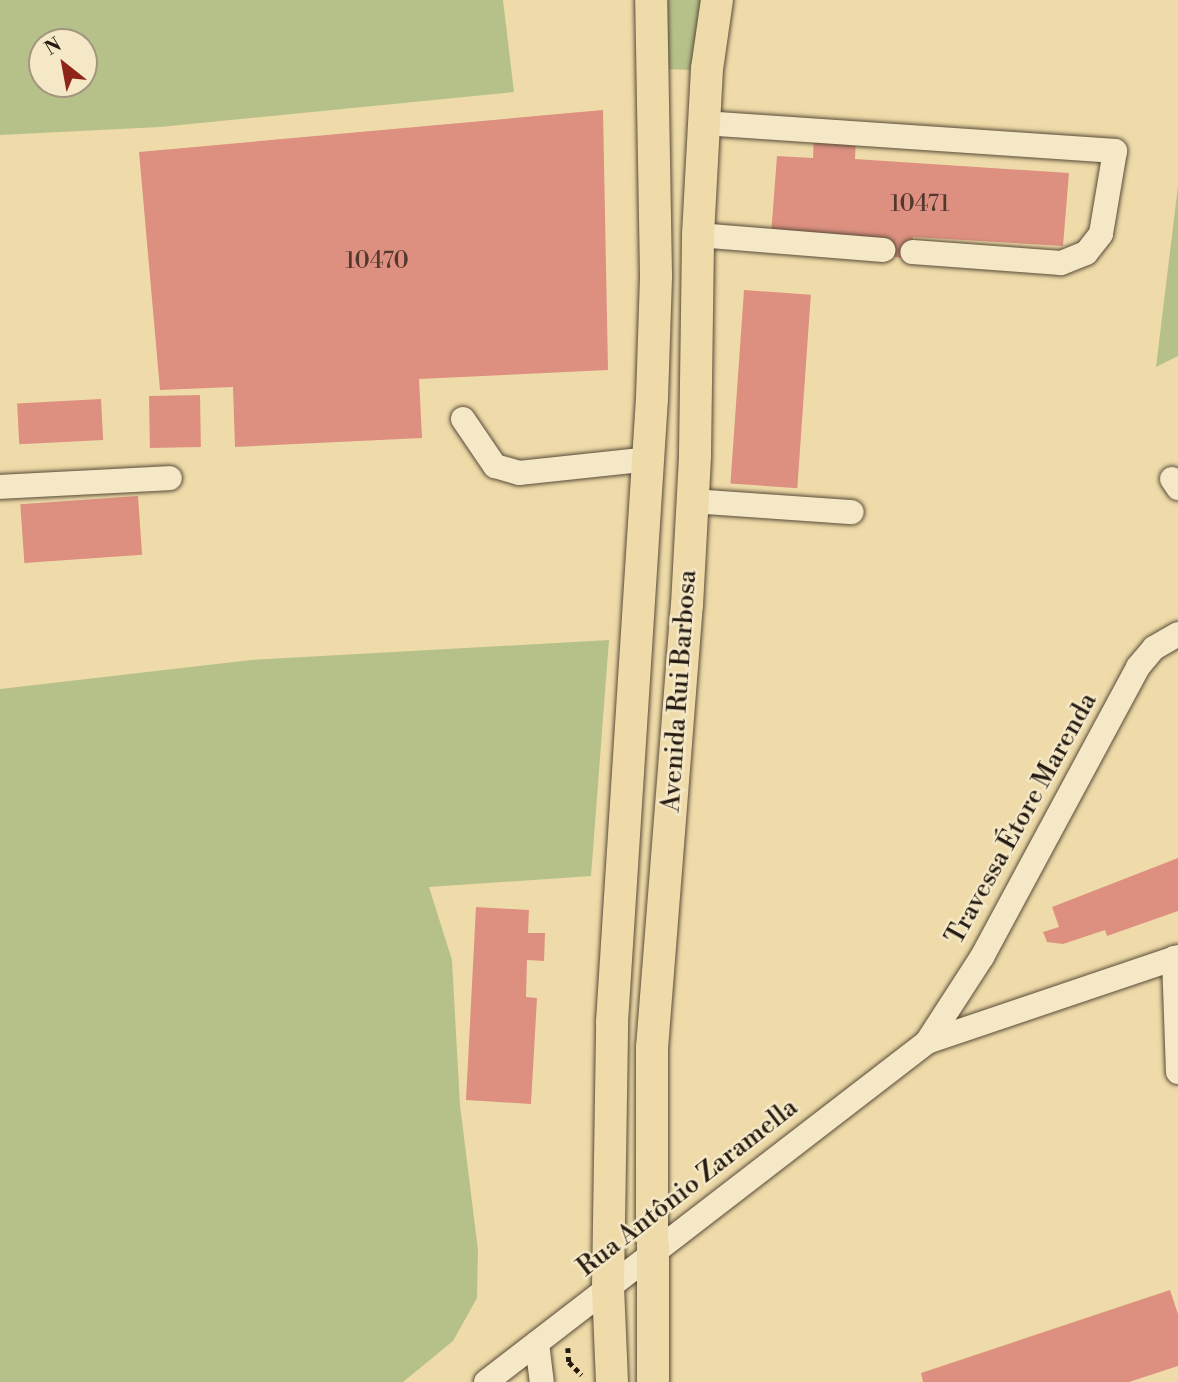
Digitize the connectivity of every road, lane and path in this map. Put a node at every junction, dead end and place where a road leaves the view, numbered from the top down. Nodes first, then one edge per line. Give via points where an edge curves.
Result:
1 (651, 0) edge
2 (718, 0) edge
3 (654, 72) junction
4 (704, 123) junction
5 (698, 235) junction
6 (883, 250) dead end
7 (912, 252) dead end
8 (463, 419) dead end
9 (650, 459) junction
10 (170, 478) dead end
11 (0, 487) edge
12 (693, 501) junction
13 (852, 512) dead end
14 (1178, 634) edge
15 (1176, 958) edge
16 (927, 1042) junction
17 (1178, 1072) edge
18 (649, 1256) junction
19 (608, 1287) junction
20 (537, 1342) junction
21 (569, 1362) dead end
22 (598, 1380) edge
23 (486, 1382) edge
24 (542, 1382) edge
25 (653, 1382) edge

1 - 3 main road, Avenida Rui Barbosa
2 - 4 main road, Avenida Rui Barbosa
3 - 5 main road via 665,130 668,208
3 - 9 main road, Avenida Rui Barbosa via 656,275
4 - 5 main road, Avenida Rui Barbosa
4 - 7 street via 1115,151 1101,234 1086,253 1061,263
5 - 6 street
5 - 12 main road, Avenida Rui Barbosa
8 - 9 street via 495,466 519,473
9 - 19 main road, Avenida Rui Barbosa via 612,1022
10 - 11 street
12 - 13 street
12 - 18 main road, Avenida Rui Barbosa via 652,1048
14 - 16 street, Travessa Étore Marenda via 1154,648 1139,667 982,957
15 - 16 street
15 - 17 street
16 - 18 street, Rua Antônio Zaramella
18 - 19 street, Rua Antônio Zaramella
18 - 25 main road, Avenida Rui Barbosa
19 - 20 street, Rua Antônio Zaramella
19 - 22 main road, Avenida Rui Barbosa
20 - 23 street, Rua Antônio Zaramella
20 - 24 street
21 - 22 path

